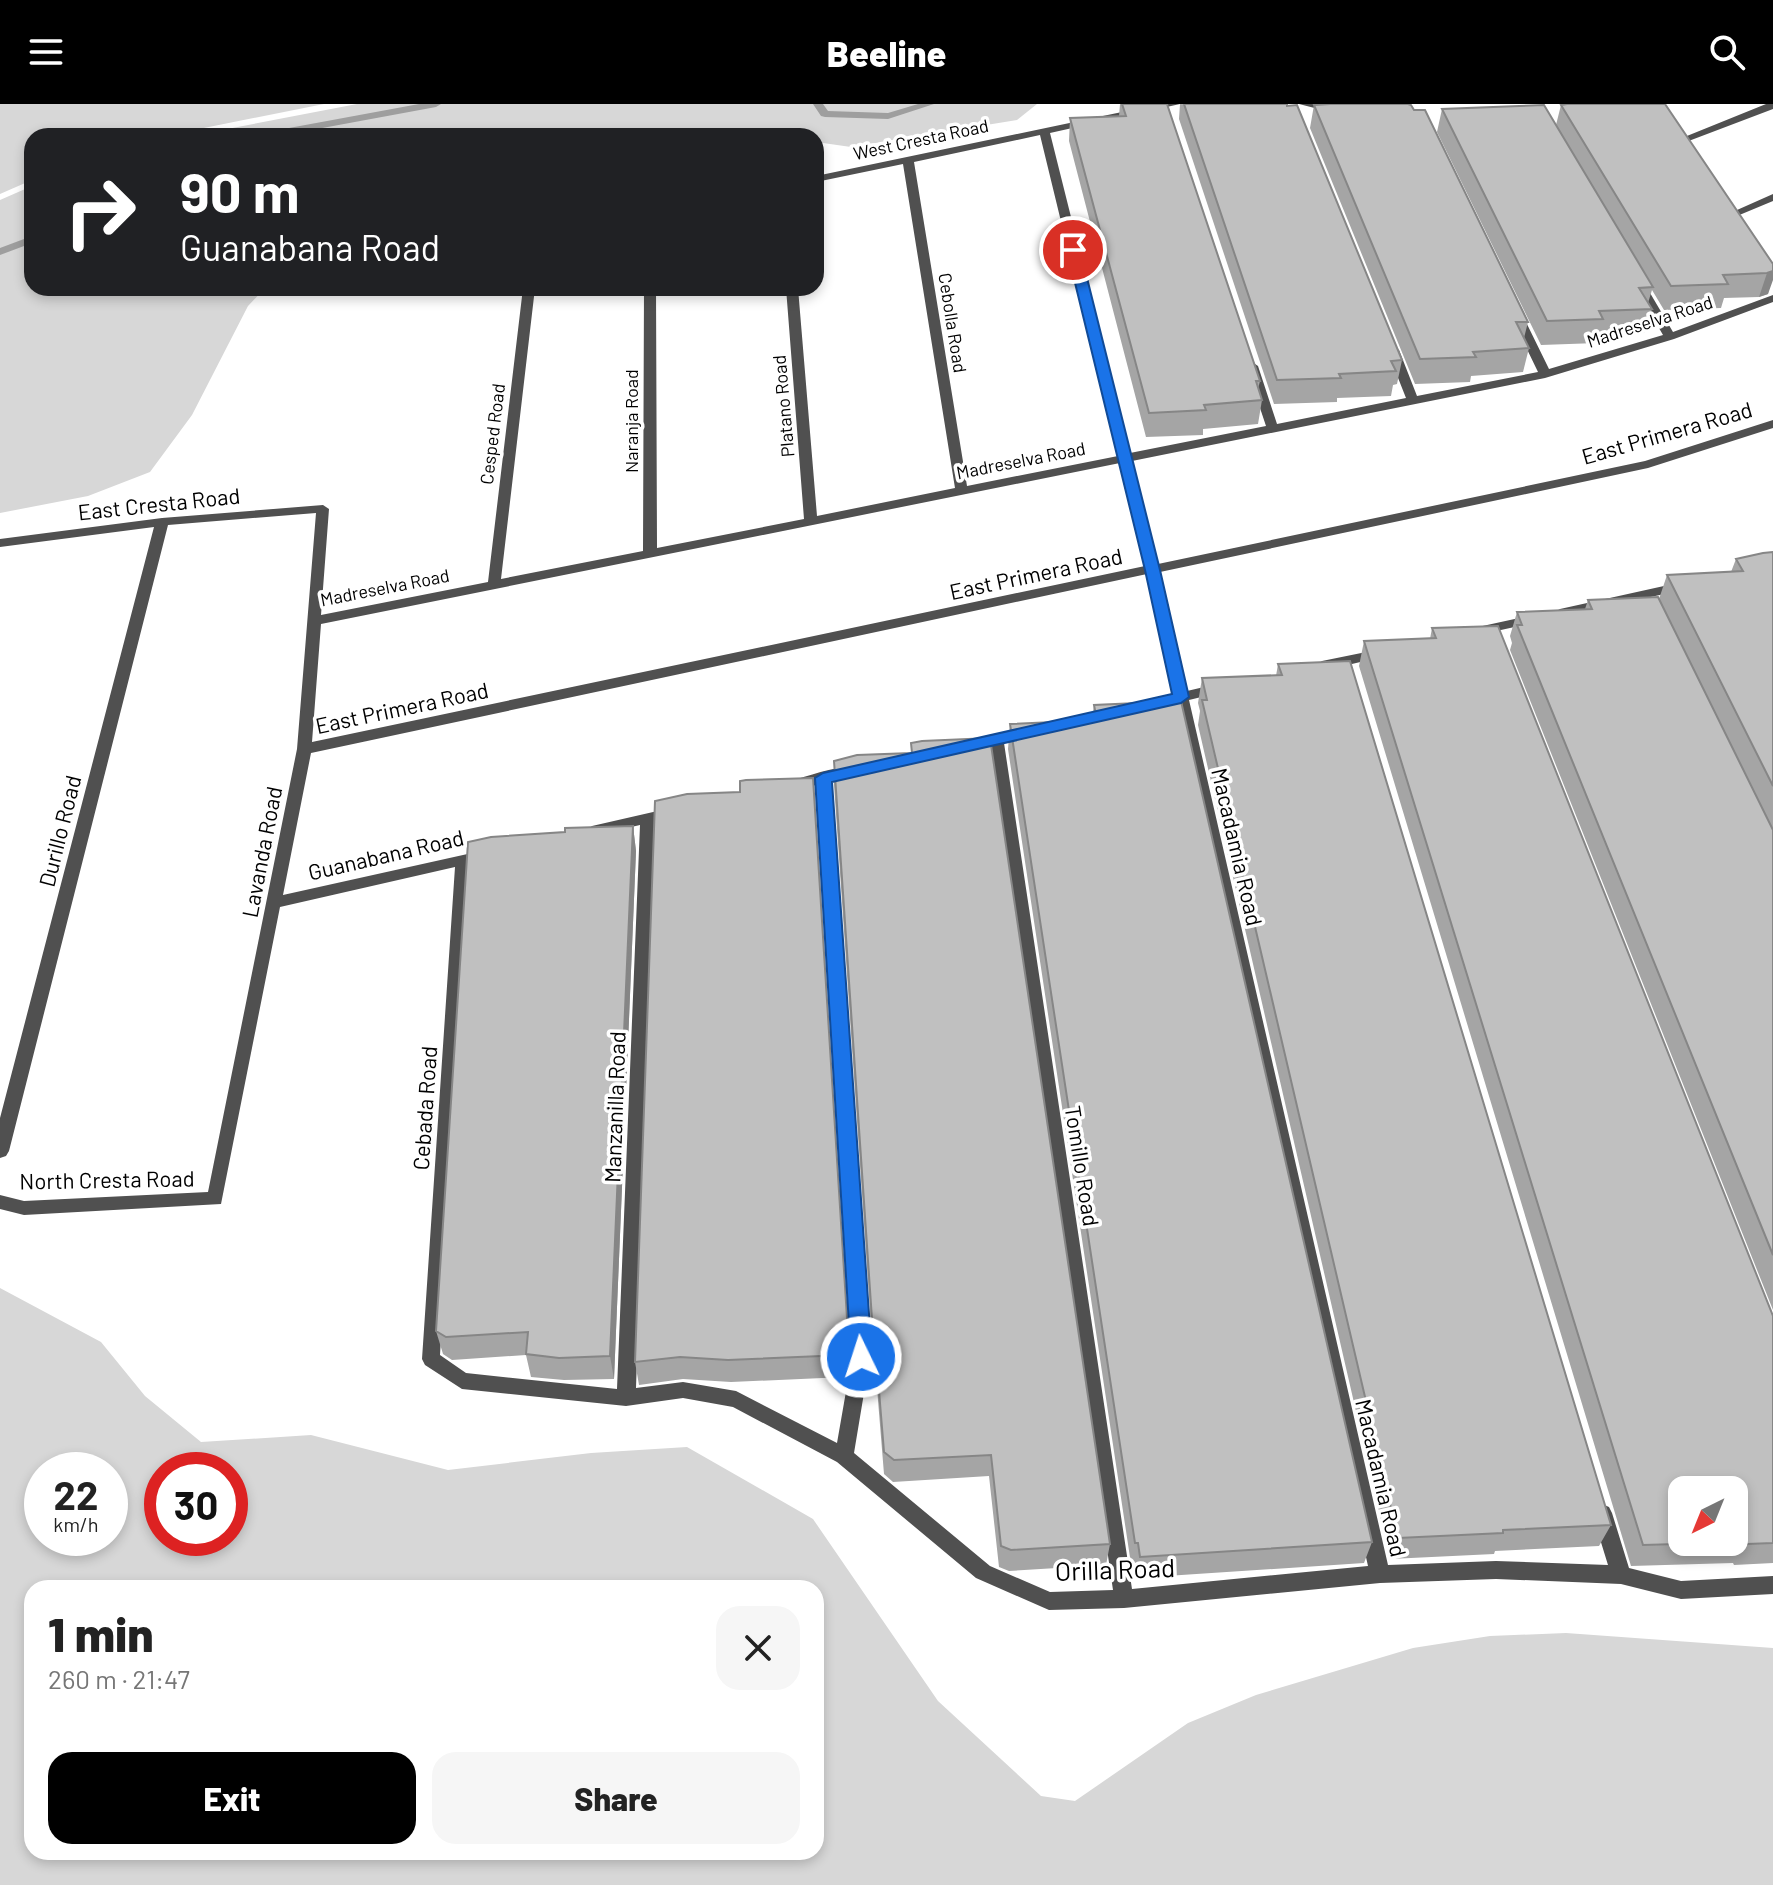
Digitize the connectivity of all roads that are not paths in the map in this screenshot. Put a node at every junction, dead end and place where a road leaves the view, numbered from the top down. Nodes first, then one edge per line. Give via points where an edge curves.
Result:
1 (1292, 104) edge
2 (1304, 104) edge
3 (1170, 105) edge
4 (1773, 105) edge
5 (1353, 113) edge
6 (1297, 118) edge
7 (1171, 120) edge
8 (1674, 128) edge
9 (1044, 131) junction
10 (1682, 140) junction
11 (1690, 152) edge
12 (908, 160) junction
13 (824, 177) edge
14 (1773, 197) edge
15 (1724, 201) edge
16 (1733, 214) junction
17 (1741, 225) edge
18 (1630, 269) edge
19 (528, 296) edge
20 (650, 296) edge
21 (793, 296) edge
22 (1773, 298) edge
23 (1512, 305) edge
24 (1670, 337) junction
25 (1390, 344) edge
26 (1249, 355) edge
27 (1545, 374) junction
28 (1413, 401) junction
29 (1773, 424) edge
30 (1273, 429) junction
31 (1125, 459) junction
32 (962, 492) junction
33 (323, 509) joint
34 (811, 521) junction
35 (162, 522) junction
36 (1, 545) edge
37 (650, 554) junction
38 (1153, 570) junction
39 (1702, 581) edge
40 (494, 585) junction
41 (314, 621) junction
42 (1463, 635) edge
43 (1391, 651) edge
44 (1302, 670) edge
45 (1241, 684) edge
46 (1181, 697) junction
47 (996, 739) junction
48 (304, 749) junction
49 (952, 749) edge
50 (866, 769) edge
51 (823, 778) junction
52 (779, 788) edge
53 (692, 808) edge
54 (648, 818) junction
55 (571, 836) edge
56 (494, 853) edge
57 (463, 860) junction
58 (274, 903) junction
59 (0, 1151) edge
60 (215, 1199) joint
61 (0, 1202) edge
62 (431, 1359) joint
63 (626, 1398) junction
64 (844, 1456) junction
65 (1598, 1499) edge
66 (1380, 1574) junction
67 (1621, 1575) junction
68 (1773, 1585) edge
69 (1124, 1599) junction

1 - 6 street
2 - 5 street
3 - 7 street
3 - 9 street, West Cresta Road
4 - 10 street
8 - 10 street
9 - 12 street, West Cresta Road
9 - 31 street, Macadamia Road
10 - 11 street
12 - 13 street, West Cresta Road
12 - 32 street, Cebolla Road
14 - 16 street
15 - 16 street
16 - 17 street
18 - 24 street
19 - 40 street, Cesped Road
20 - 37 street, Naranja Road
21 - 34 street, Platano Road
22 - 24 street, Madreselva Road
23 - 27 street
24 - 27 street, Madreselva Road
25 - 28 street
26 - 30 street
27 - 28 street, Madreselva Road
28 - 30 street, Madreselva Road
29 - 38 street, East Primera Road via 1648,464
30 - 31 street, Madreselva Road
31 - 32 street, Madreselva Road
31 - 38 street, Macadamia Road
32 - 34 street, Madreselva Road
33 - 35 street, East Cresta Road
33 - 41 street, Lavanda Road
34 - 37 street, Madreselva Road
35 - 36 street, East Cresta Road
35 - 59 street, Durillo Road
37 - 40 street, Madreselva Road
38 - 46 street, Macadamia Road
38 - 48 street, East Primera Road
39 - 42 street via 1649,601 1495,636
40 - 41 street, Madreselva Road
41 - 48 street, Lavanda Road
43 - 44 street via 1349,668
45 - 46 street
46 - 47 street
46 - 66 street, Macadamia Road
47 - 49 street
47 - 69 street, Tomillo Road
48 - 58 street, Lavanda Road
50 - 51 street
51 - 52 street
51 - 64 street via 861,1357
53 - 54 street
54 - 55 street
54 - 63 street, Manzanilla Road
56 - 57 street, Guanabana Road
57 - 58 street, Guanabana Road
57 - 62 street, Cebada Road
58 - 60 street, Lavanda Road
60 - 61 street, North Cresta Road via 24,1208
62 - 63 street, Orilla Road via 462,1381
63 - 64 street, Orilla Road via 683,1390 736,1399
64 - 69 street, Orilla Road via 983,1572 1049,1601
65 - 67 street
66 - 67 street, Orilla Road via 1496,1570
66 - 69 street, Orilla Road
67 - 68 street, Orilla Road via 1681,1590

